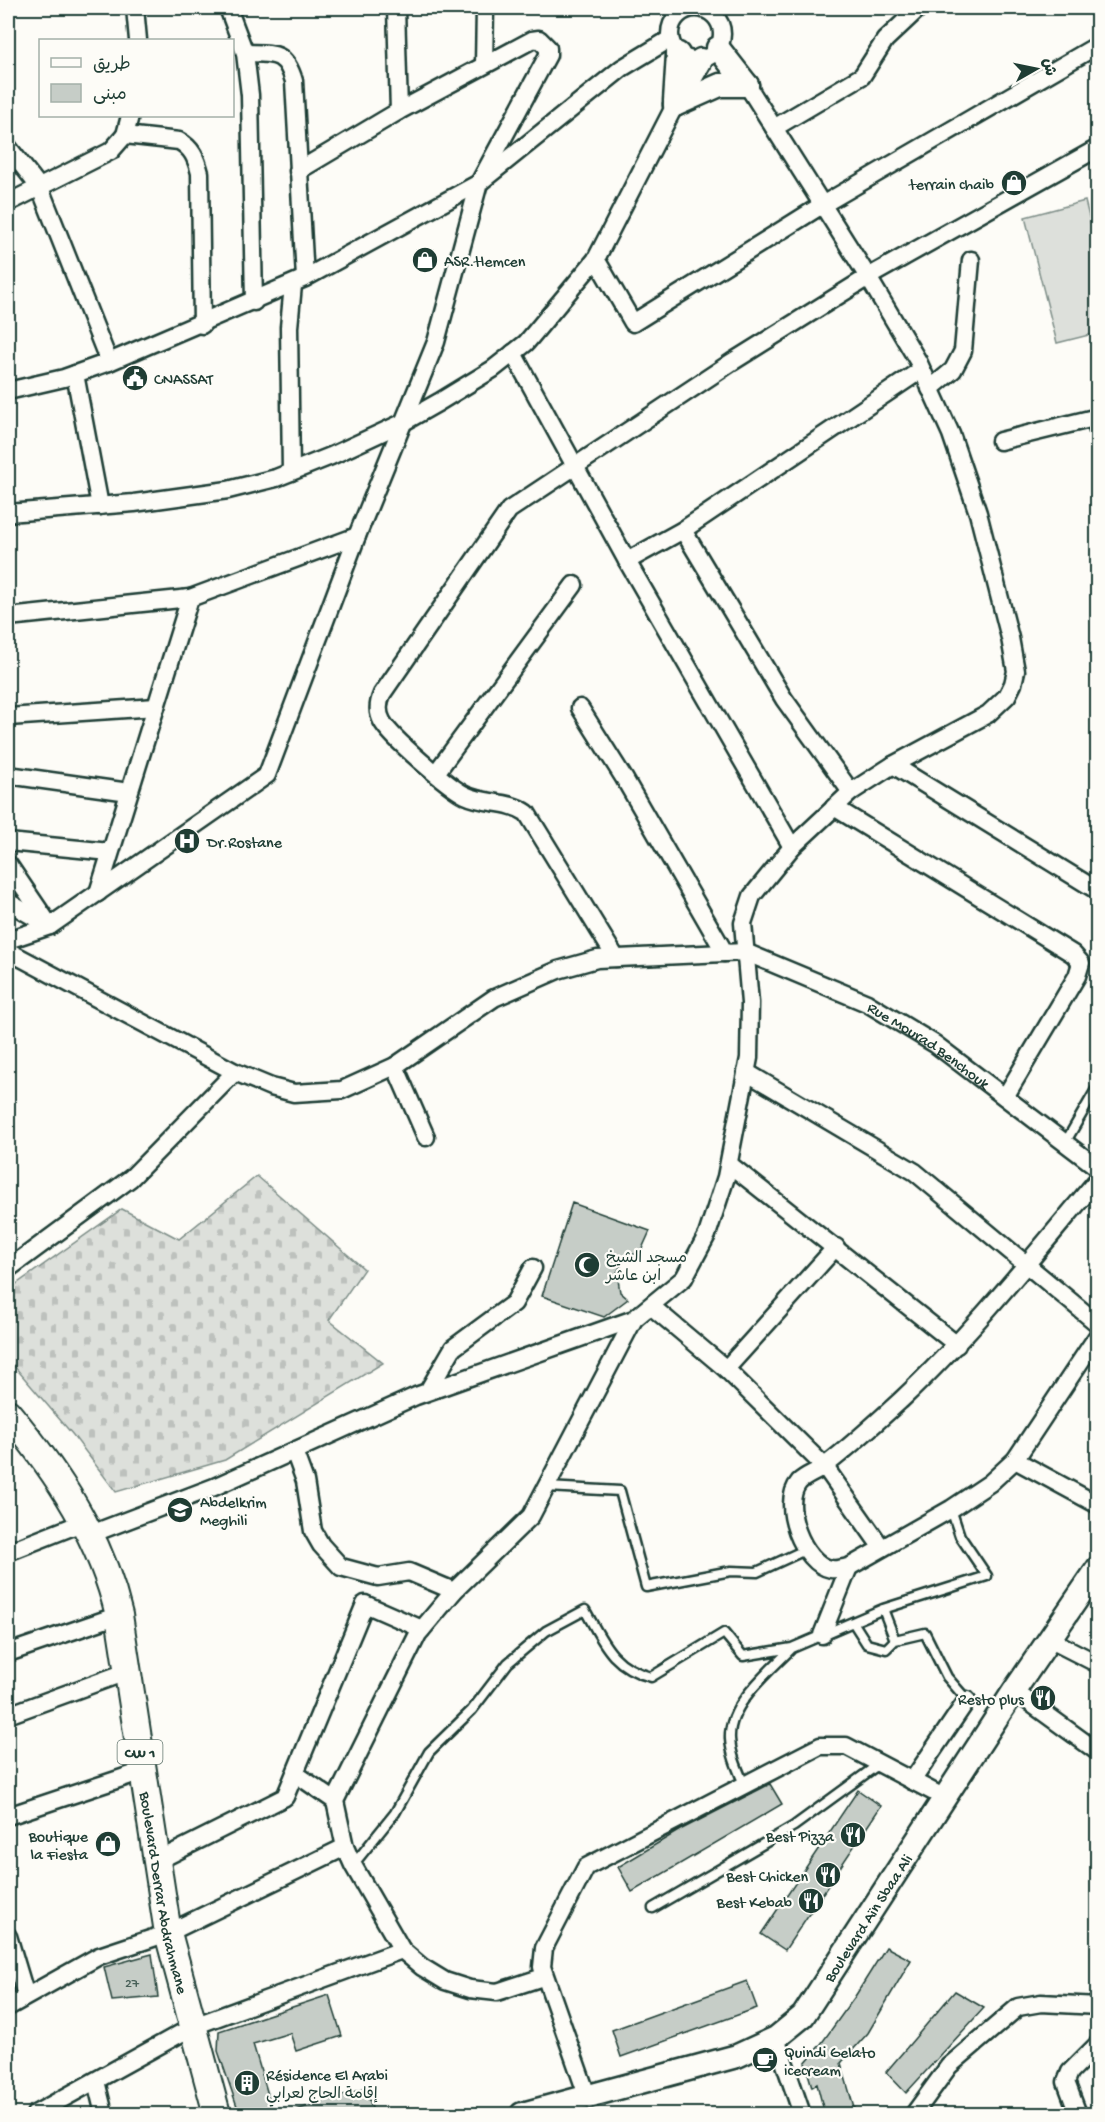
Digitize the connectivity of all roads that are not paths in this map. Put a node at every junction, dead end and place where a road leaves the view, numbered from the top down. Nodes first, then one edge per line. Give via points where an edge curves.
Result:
1 (139, 8) edge
2 (228, 8) edge
3 (396, 8) edge
4 (485, 8) edge
5 (700, 8) edge
6 (919, 8) edge
7 (138, 39) edge
8 (1098, 45) edge
9 (674, 46) junction
10 (245, 53) junction
11 (710, 54) junction
12 (484, 64) junction
13 (747, 85) junction
14 (675, 105) junction
15 (399, 111) junction
16 (130, 117) edge
17 (774, 128) junction
18 (125, 135) junction
19 (8, 147) edge
20 (1098, 148) edge
21 (298, 171) junction
22 (479, 183) junction
23 (39, 188) junction
24 (8, 203) edge
25 (822, 205) junction
26 (596, 259) junction
27 (971, 260) dead end
28 (868, 277) junction
29 (299, 282) junction
30 (254, 302) junction
31 (202, 325) junction
32 (513, 353) junction
33 (109, 362) junction
34 (921, 370) junction
35 (75, 374) junction
36 (930, 389) junction
37 (8, 391) edge
38 (1094, 418) edge
39 (402, 423) junction
40 (1000, 441) dead end
41 (1098, 448) edge
42 (576, 468) junction
43 (291, 472) junction
44 (100, 506) junction
45 (8, 513) edge
46 (683, 530) junction
47 (357, 536) junction
48 (627, 561) junction
49 (574, 585) dead end
50 (190, 598) junction
51 (8, 617) edge
52 (156, 707) junction
53 (580, 708) dead end
54 (8, 717) edge
55 (893, 765) junction
56 (436, 773) junction
57 (8, 776) edge
58 (129, 792) junction
59 (851, 792) junction
60 (834, 807) junction
61 (8, 842) edge
62 (792, 847) junction
63 (110, 852) junction
64 (8, 864) edge
65 (1098, 891) edge
66 (98, 893) junction
67 (8, 902) edge
68 (50, 926) junction
69 (8, 940) edge
70 (8, 951) edge
71 (725, 952) junction
72 (745, 952) junction
73 (616, 957) junction
74 (395, 1066) junction
75 (235, 1072) junction
76 (746, 1072) junction
77 (1098, 1086) edge
78 (1005, 1097) junction
79 (426, 1137) dead end
80 (1065, 1143) junction
81 (729, 1164) junction
82 (1098, 1168) edge
83 (1098, 1179) edge
84 (836, 1247) junction
85 (1027, 1264) junction
86 (533, 1268) dead end
87 (8, 1269) edge
88 (651, 1306) junction
89 (634, 1319) junction
90 (1098, 1324) edge
91 (1098, 1335) edge
92 (957, 1345) junction
93 (726, 1369) junction
94 (428, 1391) junction
95 (8, 1413) edge
96 (294, 1451) junction
97 (1016, 1460) junction
98 (825, 1467) junction
99 (547, 1486) junction
100 (1098, 1505) edge
101 (951, 1509) junction
102 (87, 1528) junction
103 (882, 1548) junction
104 (807, 1550) junction
105 (8, 1552) edge
106 (849, 1567) junction
107 (1098, 1568) edge
108 (454, 1590) junction
109 (883, 1609) junction
110 (119, 1615) junction
111 (853, 1622) junction
112 (422, 1629) junction
113 (822, 1635) junction
114 (1049, 1639) junction
115 (895, 1640) junction
116 (792, 1648) junction
117 (8, 1653) edge
118 (1098, 1664) edge
119 (126, 1672) junction
120 (1014, 1691) junction
121 (967, 1700) joint
122 (8, 1715) edge
123 (1096, 1748) edge
124 (879, 1763) junction
125 (143, 1770) junction
126 (296, 1774) junction
127 (912, 1781) junction
128 (744, 1784) junction
129 (945, 1798) junction
130 (335, 1801) junction
131 (8, 1816) edge
132 (345, 1847) junction
133 (157, 1861) junction
134 (352, 1865) junction
135 (653, 1908) dead end
136 (168, 1933) junction
137 (8, 1936) edge
138 (402, 1950) junction
139 (543, 1977) junction
140 (26, 1996) junction
141 (1098, 2006) edge
142 (8, 2007) edge
143 (194, 2026) junction
144 (776, 2038) junction
145 (1098, 2044) edge
146 (96, 2080) junction
147 (587, 2095) junction
148 (35, 2115) edge
149 (104, 2115) edge
150 (217, 2115) edge
151 (522, 2115) edge
152 (802, 2115) edge
153 (914, 2115) edge
154 (1078, 2115) edge

1 - 7 street
2 - 10 street
3 - 15 street
4 - 12 street
5 - 9 street via 690,9 674,20
5 - 11 street via 717,19 721,28
6 - 17 street via 885,40 862,76
8 - 25 street
9 - 11 street via 685,58
9 - 14 main road
9 - 22 street via 622,68
10 - 21 street via 275,54 285,59 290,68
10 - 30 street via 250,94
11 - 13 main road
11 - 14 main road
12 - 15 street
12 - 22 street via 532,40 539,39 548,48 548,55
13 - 14 main road via 720,86
13 - 17 street
14 - 26 street
15 - 21 street
16 - 18 street
17 - 25 street
18 - 23 street via 111,151
18 - 31 street via 179,141 187,145 197,162
19 - 23 street
20 - 28 street
21 - 29 street
22 - 29 street
22 - 39 street via 436,342
23 - 24 street
23 - 33 street
25 - 26 street via 633,323
25 - 28 street
26 - 32 street via 526,343
27 - 36 street via 963,351 953,370
28 - 34 street
28 - 42 street via 732,362
29 - 30 street
29 - 43 street via 289,327
30 - 31 street
31 - 33 street
32 - 39 street
32 - 42 street
33 - 35 street
34 - 36 street
34 - 46 street
35 - 37 street
35 - 44 street
36 - 55 street via 951,434 978,513 1016,671 1007,696 988,714
38 - 40 street
38 - 41 lane
39 - 43 street
39 - 47 street
42 - 48 street
42 - 56 street via 509,510 382,694 378,711 382,722
43 - 44 street via 228,490
44 - 45 street
46 - 48 street
46 - 59 street via 784,699
47 - 50 street
47 - 66 street via 267,775
48 - 62 street
49 - 56 street
50 - 51 street
50 - 52 street
52 - 54 street
52 - 58 street
53 - 71 street
55 - 59 street
55 - 65 street
56 - 73 street via 464,795 510,804 527,813
57 - 58 street
58 - 63 street
59 - 60 street
60 - 62 street
60 - 78 street via 1073,954 1081,963
61 - 63 street
62 - 72 street via 746,909 742,930
63 - 66 street
64 - 68 street
66 - 68 street
67 - 68 street
68 - 69 street
70 - 75 street
71 - 72 street
71 - 73 street
72 - 76 street via 750,1003
72 - 78 street, Rue Mourad Benchouk via 867,1002 935,1044
73 - 74 street via 558,970 494,998
74 - 75 street via 342,1090 318,1093 294,1093
74 - 79 street
75 - 87 street via 131,1178
76 - 81 street
76 - 85 street via 915,1172
77 - 80 lane
78 - 80 street, Rue Mourad Benchouk
80 - 82 street, Rue Mourad Benchouk
81 - 84 street
81 - 88 street via 707,1235 684,1278
83 - 85 street
84 - 92 street
84 - 93 street
85 - 90 street
85 - 92 street
86 - 94 street via 514,1303 453,1348
88 - 89 street
88 - 93 street
89 - 94 street
89 - 99 street
91 - 97 street
92 - 98 street
93 - 98 street
94 - 96 street
95 - 102 main road, Boulevard Derrar Abdrahmane / CW 1 via 51,1469
96 - 102 street via 214,1487
96 - 108 street via 306,1481 313,1531 342,1567 378,1577 409,1572
97 - 100 street
97 - 101 street
98 - 103 street
98 - 104 street via 800,1482 791,1497 790,1515
99 - 104 lane via 620,1491 646,1587 731,1571 757,1572
99 - 108 street via 531,1516
101 - 103 street
101 - 109 lane via 960,1536 987,1576
102 - 105 street
102 - 110 main road, Boulevard Derrar Abdrahmane / CW 1 via 110,1580
103 - 106 street
104 - 106 street via 819,1564 831,1570
106 - 113 street
107 - 114 main road, Boulevard Aïn Sbaa Ali
108 - 112 street
109 - 111 lane
109 - 115 lane
110 - 117 street
110 - 119 main road, Boulevard Derrar Abdrahmane / CW 1
111 - 113 lane
111 - 115 lane via 867,1644 886,1649
112 - 126 street via 365,1604
112 - 130 street
113 - 116 lane
114 - 118 street
114 - 120 main road, Boulevard Aïn Sbaa Ali
115 - 121 lane via 925,1633 947,1677
116 - 128 lane via 744,1700 733,1721 730,1738
116 - 134 lane via 743,1656 724,1634 651,1677 630,1672 607,1650 585,1610 546,1631 508,1664 472,1710 429,1752 395,1813
119 - 122 street
119 - 125 main road, Boulevard Derrar Abdrahmane / CW 1
120 - 123 street
120 - 129 main road, Boulevard Aïn Sbaa Ali
121 - 127 street
124 - 127 street
124 - 128 street via 846,1746 828,1745 811,1749
124 - 135 lane via 794,1826
125 - 131 street
125 - 133 main road, Boulevard Derrar Abdrahmane / CW 1
126 - 130 street
126 - 133 street via 285,1797
127 - 129 street
128 - 139 street via 586,1867 544,1948
129 - 144 main road, Boulevard Aïn Sbaa Ali via 803,2016
130 - 132 street
132 - 134 street
132 - 136 street
133 - 136 main road, Boulevard Derrar Abdrahmane / CW 1
134 - 138 street
136 - 140 street via 99,1956
136 - 143 main road, Boulevard Derrar Abdrahmane / CW 1
137 - 140 street
138 - 139 street via 445,1981 470,1989 497,1992
138 - 143 street
139 - 147 street
140 - 142 street
141 - 153 street via 1041,2003 1018,2007 949,2066
143 - 146 street
143 - 150 main road, Boulevard Derrar Abdrahmane / CW 1
144 - 147 main road, Boulevard Aïn Sbaa Ali via 737,2056
144 - 152 street
145 - 154 street via 1070,2072 1066,2082
146 - 148 street
146 - 149 street
147 - 151 main road, Boulevard Aïn Sbaa Ali

